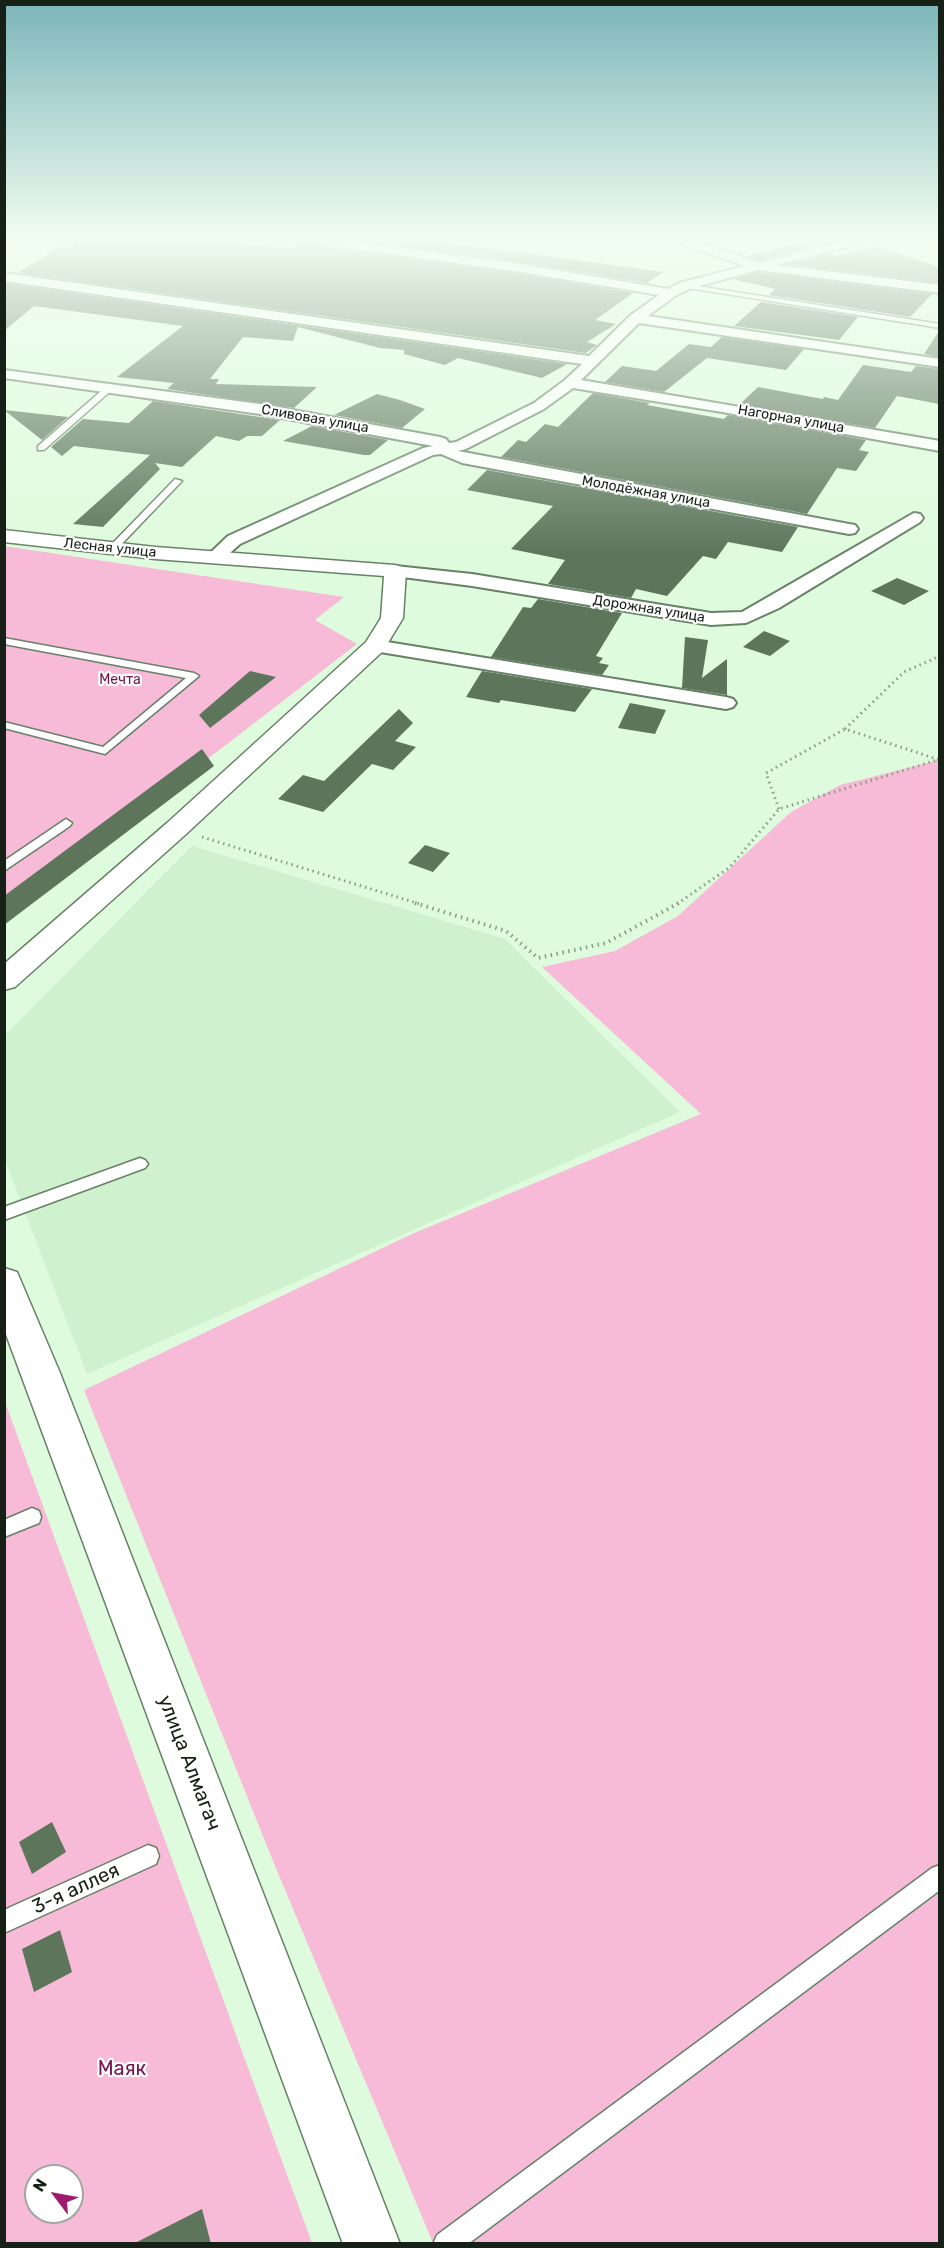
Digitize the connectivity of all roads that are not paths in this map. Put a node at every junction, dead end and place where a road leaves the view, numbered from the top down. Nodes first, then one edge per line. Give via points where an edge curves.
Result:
1 (488, 346) edge
2 (609, 346) edge
3 (824, 346) edge
4 (594, 361) junction
5 (939, 363) edge
6 (4, 374) edge
7 (570, 383) junction
8 (110, 388) junction
9 (939, 446) edge
10 (41, 448) dead end
11 (445, 448) junction
12 (178, 481) dead end
13 (914, 518) dead end
14 (849, 529) dead end
15 (4, 536) edge
16 (112, 549) junction
17 (216, 556) junction
18 (395, 572) junction
19 (4, 640) edge
20 (375, 646) junction
21 (726, 703) dead end
22 (4, 725) edge
23 (66, 823) dead end
24 (4, 867) edge
25 (4, 980) edge
26 (140, 1164) dead end
27 (4, 1214) edge
28 (4, 1282) edge
29 (32, 1517) dead end
30 (4, 1529) edge
31 (148, 1856) dead end
32 (939, 1876) edge
33 (4, 1922) edge
34 (372, 2244) edge
35 (446, 2244) edge

1 - 4 street
2 - 4 street
3 - 5 street
4 - 7 street
6 - 8 street, Сливовая улица
7 - 9 street, Нагорная улица
7 - 11 street via 539,406 460,446
8 - 10 lane
8 - 11 street, Сливовая улица via 260,409 440,442
11 - 14 street, Молодёжная улица via 462,458
11 - 17 street via 429,451 234,540
12 - 16 lane
13 - 18 street, Дорожная улица via 746,617 711,619 472,580
15 - 16 street, Лесная улица
16 - 17 street, Лесная улица
17 - 18 street, Лесная улица
18 - 20 street via 392,618
19 - 22 lane via 194,676 105,750
20 - 21 street
20 - 25 street
23 - 24 lane
26 - 27 lane
28 - 34 street, улица Алмагач
29 - 30 lane
31 - 33 lane, 3-я аллея
32 - 35 lane

